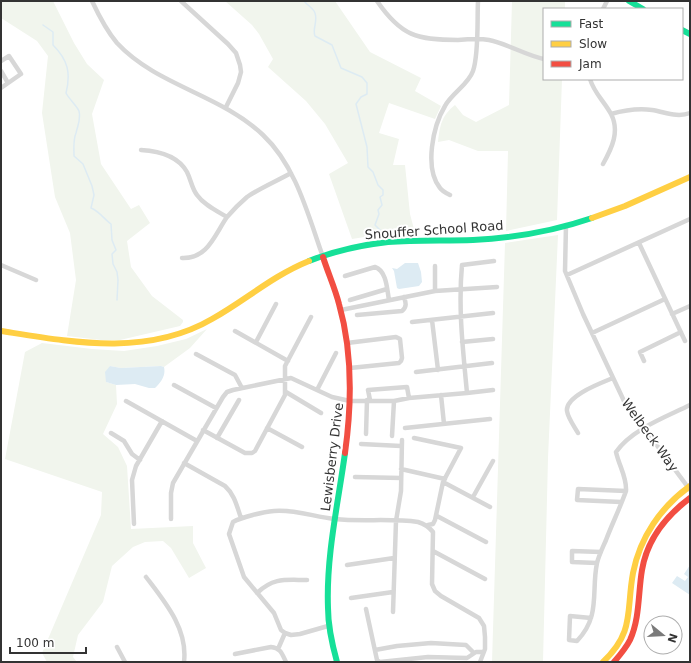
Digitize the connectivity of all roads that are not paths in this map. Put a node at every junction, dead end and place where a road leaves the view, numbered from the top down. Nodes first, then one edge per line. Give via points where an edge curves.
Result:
1 (92, 1) edge
2 (181, 1) edge
3 (377, 1) edge
4 (478, 1) edge
5 (629, 1) edge
6 (641, 8) edge
7 (476, 39) junction
8 (543, 59) edge
9 (1, 62) edge
10 (1, 72) edge
11 (590, 80) edge
12 (8, 83) junction
13 (1, 88) edge
14 (226, 107) junction
15 (690, 113) edge
16 (611, 114) junction
17 (141, 150) dead end
18 (603, 164) dead end
19 (291, 173) junction
20 (690, 177) edge
21 (450, 195) dead end
22 (227, 217) junction
23 (690, 219) edge
24 (566, 225) junction
25 (639, 242) junction
26 (323, 257) junction
27 (182, 258) dead end
28 (494, 261) dead end
29 (1, 265) edge
30 (435, 266) dead end
31 (567, 275) junction
32 (344, 276) dead end
33 (36, 280) dead end
34 (497, 287) dead end
35 (387, 289) junction
36 (460, 290) junction
37 (435, 291) junction
38 (404, 297) junction
39 (665, 299) junction
40 (350, 300) dead end
41 (389, 300) junction
42 (276, 304) dead end
43 (690, 306) edge
44 (341, 310) junction
45 (493, 313) dead end
46 (672, 314) junction
47 (357, 315) dead end
48 (460, 316) junction
49 (311, 317) dead end
50 (432, 320) junction
51 (412, 322) dead end
52 (1, 331) edge
53 (235, 331) dead end
54 (681, 332) junction
55 (592, 334) junction
56 (493, 339) dead end
57 (685, 341) dead end
58 (256, 342) junction
59 (462, 342) junction
60 (347, 343) junction
61 (336, 353) dead end
62 (196, 354) dead end
63 (288, 360) junction
64 (644, 361) dead end
65 (492, 363) dead end
66 (465, 367) junction
67 (350, 368) junction
68 (438, 370) junction
69 (416, 372) dead end
70 (286, 378) junction
71 (613, 378) junction
72 (174, 385) dead end
73 (242, 388) junction
74 (317, 390) junction
75 (493, 390) dead end
76 (286, 392) junction
77 (467, 393) junction
78 (441, 395) junction
79 (409, 398) junction
80 (238, 400) dead end
81 (368, 400) junction
82 (350, 401) junction
83 (394, 401) junction
84 (126, 402) dead end
85 (690, 405) edge
86 (216, 408) junction
87 (321, 413) dead end
88 (490, 419) dead end
89 (162, 421) junction
90 (444, 424) junction
91 (645, 427) junction
92 (267, 428) junction
93 (405, 428) dead end
94 (203, 430) junction
95 (111, 433) dead end
96 (578, 433) dead end
97 (366, 434) dead end
98 (392, 436) dead end
99 (217, 438) junction
100 (414, 438) dead end
101 (402, 440) dead end
102 (197, 441) junction
103 (362, 444) dead end
104 (401, 446) junction
105 (302, 447) dead end
106 (140, 460) junction
107 (493, 461) dead end
108 (184, 463) junction
109 (401, 470) junction
110 (355, 477) dead end
111 (401, 478) junction
112 (444, 480) junction
113 (689, 488) edge
114 (626, 491) junction
115 (473, 498) junction
116 (690, 498) edge
117 (621, 502) junction
118 (490, 507) dead end
119 (437, 516) junction
120 (241, 518) junction
121 (171, 519) dead end
122 (335, 519) junction
123 (396, 521) junction
124 (134, 524) dead end
125 (428, 525) junction
126 (486, 542) dead end
127 (433, 551) junction
128 (601, 552) junction
129 (394, 558) junction
130 (597, 563) junction
131 (347, 565) dead end
132 (146, 577) dead end
133 (485, 579) dead end
134 (308, 580) dead end
135 (393, 592) junction
136 (257, 593) junction
137 (351, 598) dead end
138 (366, 609) dead end
139 (393, 612) dead end
140 (591, 618) junction
141 (328, 626) junction
142 (285, 633) junction
143 (117, 647) dead end
144 (278, 649) junction
145 (375, 650) junction
146 (484, 652) junction
147 (474, 653) junction
148 (236, 654) dead end
149 (125, 662) edge
150 (184, 662) edge
151 (286, 662) edge
152 (337, 662) edge
153 (480, 662) edge
154 (603, 662) edge
155 (614, 662) edge

1 - 14 street via 105,27 141,64
2 - 14 street via 236,53 240,65 238,83
3 - 7 street via 393,22 408,33 438,40
4 - 7 street
5 - 6 street
7 - 8 street via 499,42 528,56
7 - 21 street via 476,61 472,72 445,106 434,132 432,159 435,178 439,186
9 - 12 street via 9,56 22,74
10 - 12 street
11 - 16 street
12 - 13 street
14 - 19 street via 264,135 280,154
15 - 16 street via 669,115 652,110 634,109
16 - 18 street via 614,141
17 - 22 street via 171,156 186,172 196,195
19 - 22 street via 248,196
19 - 26 street
20 - 24 street, Snouffer School Road via 626,206
22 - 27 street via 216,238 200,254 191,259
23 - 25 street
24 - 26 street, Snouffer School Road via 493,238 385,243
24 - 31 street, Welbeck Way
25 - 31 street
25 - 39 street
26 - 44 street, Lewisberry Drive
26 - 52 street, Snouffer School Road via 281,274 204,324 156,340 133,344 100,344
28 - 36 street via 462,265
29 - 33 street
30 - 37 street
31 - 55 street, Welbeck Way
32 - 35 street via 375,267 383,274
34 - 36 street
35 - 40 street
35 - 41 street
36 - 37 street
36 - 48 street
37 - 38 street
38 - 41 street
38 - 47 street via 406,305 402,311
39 - 46 street
39 - 55 street
41 - 44 street
42 - 58 street
43 - 46 street
44 - 60 street, Lewisberry Drive
45 - 48 street
46 - 54 street
48 - 50 street
48 - 59 street
49 - 63 street
50 - 51 street
50 - 68 street
53 - 58 street
54 - 57 street
54 - 64 street via 640,352
55 - 71 street, Welbeck Way
56 - 59 street
58 - 63 street
59 - 66 street
60 - 67 street, Lewisberry Drive
60 - 67 street via 396,337 400,339 402,358 399,363
61 - 74 street
62 - 73 street via 236,375
63 - 70 street via 285,366
65 - 66 street
66 - 68 street
66 - 77 street
67 - 82 street, Lewisberry Drive
68 - 69 street
70 - 73 street
70 - 74 street
70 - 76 street
71 - 91 street, Welbeck Way via 624,401
71 - 96 street via 570,400 567,410
72 - 86 street
73 - 86 street via 227,392
74 - 82 street via 332,398
75 - 77 street
76 - 87 street
76 - 92 street
77 - 78 street
78 - 79 street
78 - 90 street
79 - 81 street via 408,387 368,390
79 - 83 street
80 - 99 street
81 - 82 street
81 - 83 street
81 - 97 street
82 - 122 street, Lewisberry Drive
83 - 98 street
84 - 89 street
85 - 91 street
86 - 94 street
88 - 90 street
89 - 102 street
89 - 106 street
90 - 93 street
91 - 113 street, Welbeck Way
91 - 114 street via 616,452 623,470
92 - 99 street via 255,451 249,454
92 - 105 street
94 - 99 street
94 - 102 street
95 - 106 street via 124,441 132,454
100 - 112 street via 461,448
101 - 104 street
102 - 108 street
103 - 104 street
104 - 109 street
106 - 124 street via 132,480
107 - 115 street
108 - 120 street via 226,486 234,497
108 - 121 street via 171,489
109 - 111 street
109 - 112 street
110 - 111 street
111 - 123 street
112 - 115 street
112 - 119 street
113 - 154 street via 661,513 650,527 641,546 633,574 628,625 616,648
114 - 117 street
114 - 117 street via 578,489 577,500
115 - 118 street
116 - 155 street via 664,522 654,537 642,569 636,625 628,645
117 - 128 street
119 - 125 street via 433,524
119 - 126 street
120 - 122 street via 284,511
120 - 136 street via 233,522 229,534 244,577
122 - 123 street
122 - 141 street, Lewisberry Drive via 326,593
123 - 125 street
123 - 129 street
125 - 127 street via 433,532
127 - 133 street
127 - 146 street via 432,584 435,591 479,618 484,626
128 - 130 street
128 - 130 street via 572,551 572,562
129 - 131 street
129 - 135 street
130 - 140 street
132 - 150 street via 167,604 183,637
134 - 136 street via 271,582
135 - 137 street
135 - 139 street
136 - 142 street via 274,613
138 - 145 street
140 - 140 street via 582,636 577,641 569,640 570,616
141 - 142 street via 300,634
141 - 152 street, Lewisberry Drive
142 - 144 street
143 - 149 street
144 - 148 street via 271,647
144 - 151 street
145 - 147 street via 431,643 466,645
145 - 147 street via 380,662 428,657 467,658
146 - 147 street
146 - 153 street

